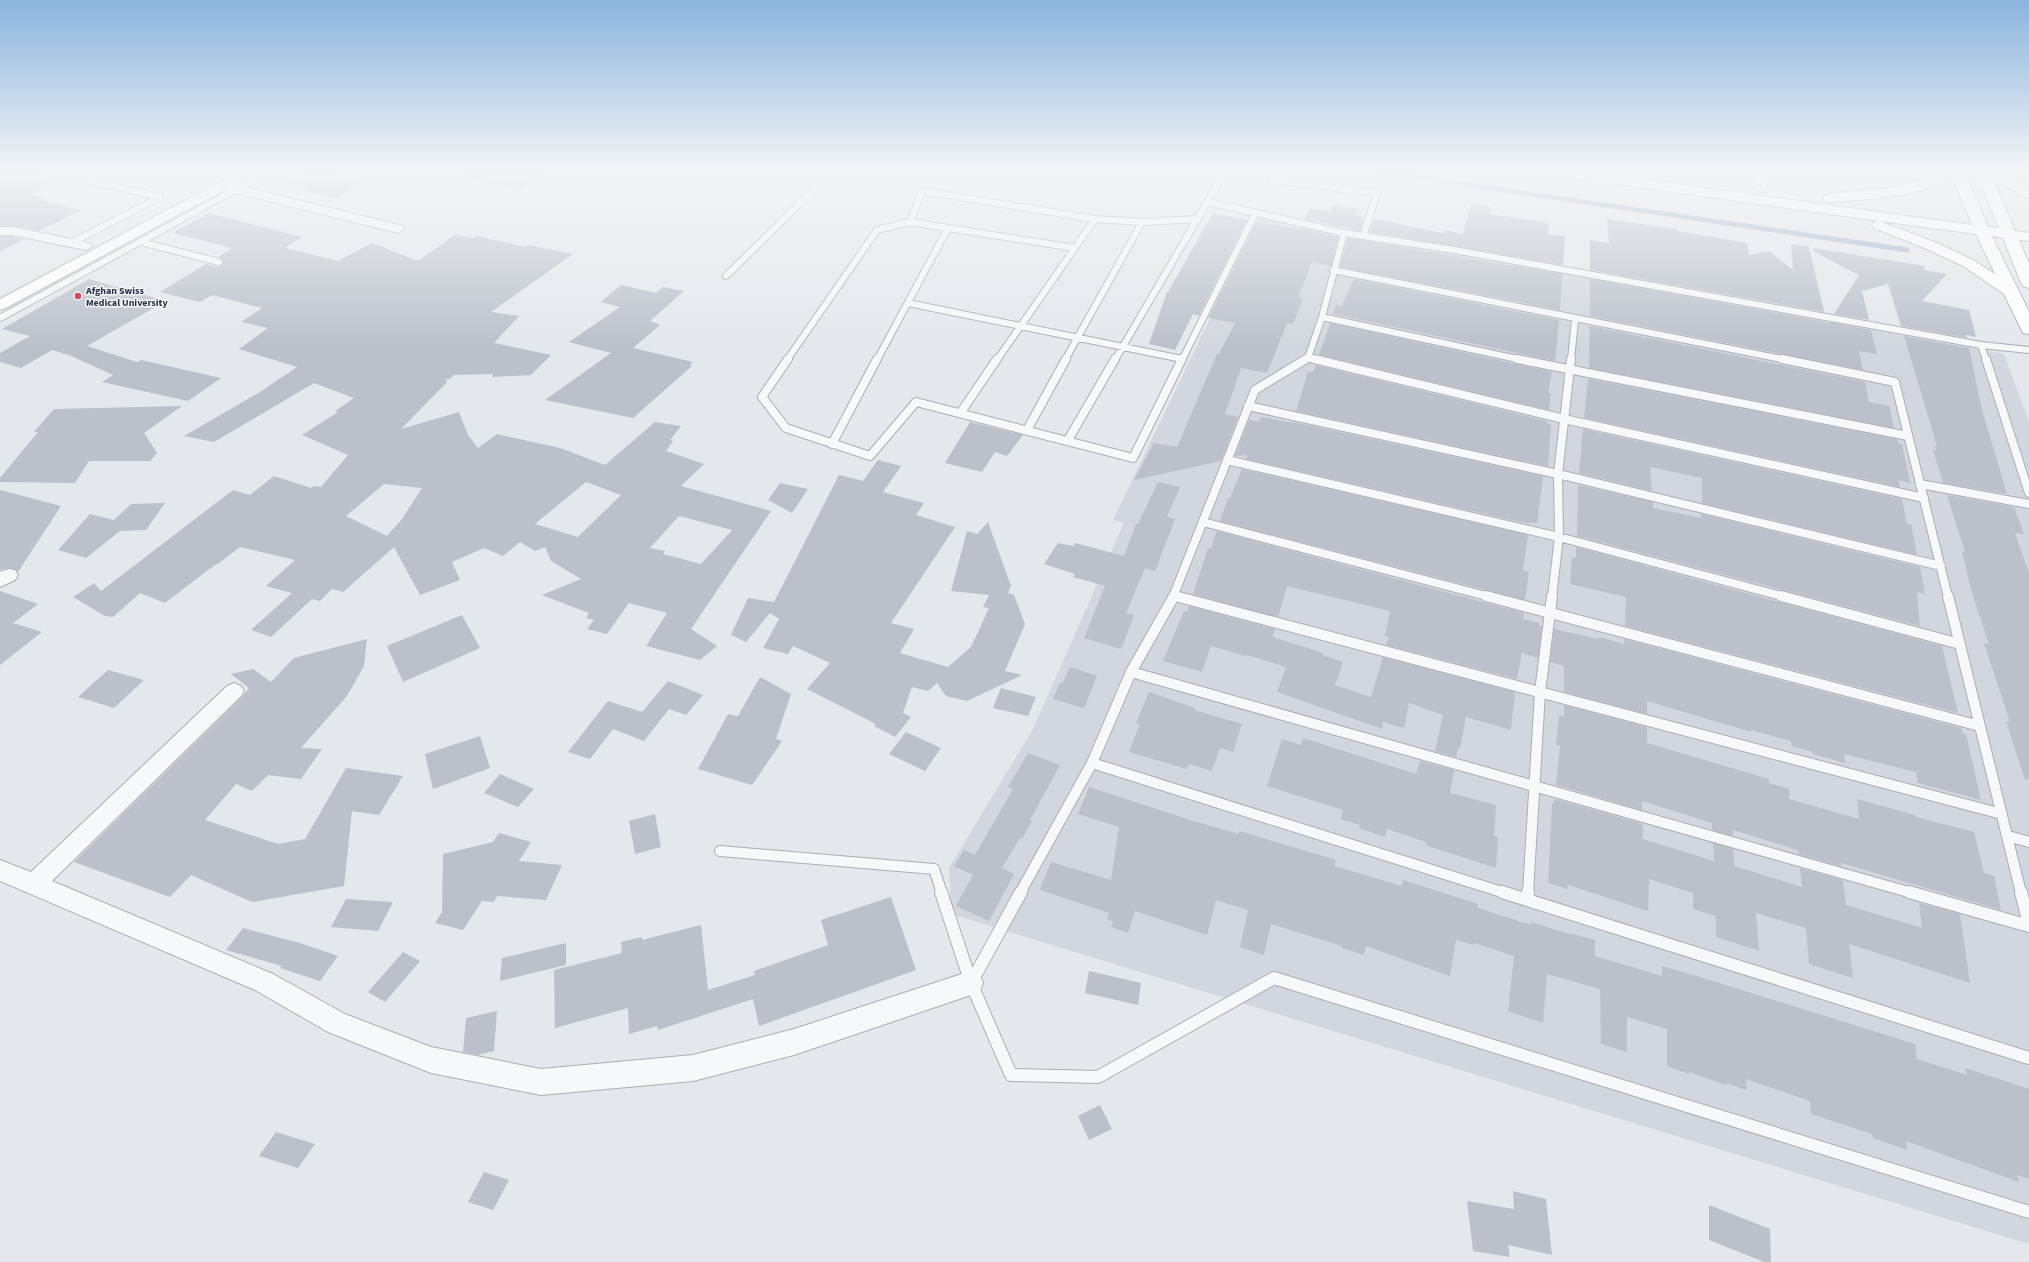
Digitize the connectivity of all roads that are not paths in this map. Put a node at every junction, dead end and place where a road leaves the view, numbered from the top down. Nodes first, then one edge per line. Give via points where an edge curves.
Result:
1 (2006, 228) edge
2 (98, 229) edge
3 (118, 229) edge
4 (150, 229) edge
5 (163, 229) edge
6 (774, 229) edge
7 (882, 229) edge
8 (948, 229) edge
9 (954, 229) edge
10 (1088, 229) edge
11 (1138, 229) edge
12 (1192, 229) edge
13 (1247, 229) edge
14 (1327, 229) edge
15 (1365, 229) edge
16 (1887, 229) edge
17 (1981, 229) edge
18 (2008, 229) edge
19 (0, 231) edge
20 (1344, 233) junction
21 (1363, 236) junction
22 (2029, 237) edge
23 (141, 242) junction
24 (71, 243) junction
25 (86, 246) junction
26 (1075, 248) junction
27 (219, 262) dead end
28 (1333, 270) junction
29 (726, 276) dead end
30 (2029, 283) edge
31 (2010, 290) junction
32 (0, 292) edge
33 (908, 303) junction
34 (0, 306) edge
35 (1322, 317) junction
36 (0, 318) edge
37 (1575, 320) junction
38 (1021, 326) junction
39 (2029, 329) edge
40 (1079, 338) junction
41 (1981, 345) junction
42 (1123, 347) junction
43 (2029, 350) edge
44 (1308, 358) junction
45 (1182, 359) junction
46 (1570, 371) junction
47 (1248, 406) junction
48 (961, 412) junction
49 (1564, 419) junction
50 (1028, 430) junction
51 (1908, 436) junction
52 (1068, 440) junction
53 (832, 444) junction
54 (1227, 460) junction
55 (1558, 474) junction
56 (1920, 484) junction
57 (2029, 493) edge
58 (1924, 498) junction
59 (2029, 504) edge
60 (1203, 522) junction
61 (1559, 538) junction
62 (1941, 566) junction
63 (1174, 596) junction
64 (1549, 612) junction
65 (1960, 644) junction
66 (1131, 672) junction
67 (234, 691) dead end
68 (1540, 692) junction
69 (1980, 726) junction
70 (1092, 763) junction
71 (1534, 786) junction
72 (2002, 814) junction
73 (2008, 836) junction
74 (2029, 842) edge
75 (720, 851) dead end
76 (0, 870) edge
77 (34, 884) junction
78 (1528, 900) junction
79 (2029, 925) edge
80 (971, 983) junction
81 (2029, 1058) edge
82 (2029, 1212) edge

1 - 30 main road
2 - 24 lane
3 - 25 main road
4 - 34 main road
5 - 23 lane
6 - 29 lane
7 - 53 lane via 877,230 762,397 786,428
8 - 33 lane
9 - 26 lane
10 - 26 lane
11 - 40 lane
12 - 42 lane
13 - 45 lane
14 - 20 lane
15 - 21 lane
16 - 31 main road via 1968,263
17 - 31 main road
18 - 22 main road
19 - 24 street via 13,231
20 - 21 lane
20 - 28 lane
21 - 41 lane via 1454,250
23 - 27 lane
23 - 36 lane
24 - 25 street
25 - 32 main road
26 - 38 lane
28 - 35 lane
28 - 37 lane
31 - 39 main road
33 - 38 lane
33 - 53 lane
35 - 44 lane
35 - 46 lane
37 - 46 lane
37 - 51 lane via 1895,382
38 - 40 lane
38 - 48 lane
40 - 42 lane
40 - 50 lane
41 - 43 lane
41 - 57 lane
42 - 45 lane
42 - 52 lane
44 - 47 lane via 1254,390
44 - 49 lane
45 - 52 lane via 1132,458
46 - 49 lane
46 - 51 lane
47 - 54 lane
47 - 55 lane
48 - 50 lane
48 - 53 lane via 916,402 870,456
49 - 55 lane
49 - 58 lane
50 - 52 lane
51 - 56 lane
54 - 60 lane
54 - 61 lane
55 - 61 lane
55 - 62 lane
56 - 58 lane
56 - 59 lane
58 - 62 lane
60 - 63 lane
60 - 64 lane
61 - 64 lane
61 - 65 lane
62 - 65 lane
63 - 66 lane
63 - 68 lane
64 - 68 lane
64 - 69 lane
65 - 69 lane
66 - 70 lane
66 - 71 lane
67 - 77 street
68 - 71 lane
68 - 72 lane
69 - 72 lane
70 - 78 lane
70 - 80 lane
71 - 78 lane
71 - 79 lane
72 - 73 lane
73 - 74 lane
73 - 79 lane
75 - 80 lane via 934,869
76 - 77 street
77 - 80 street via 264,982 337,1023 431,1060 542,1082 693,1068 794,1042
78 - 81 lane
80 - 82 lane via 1011,1075 1098,1077 1274,978

